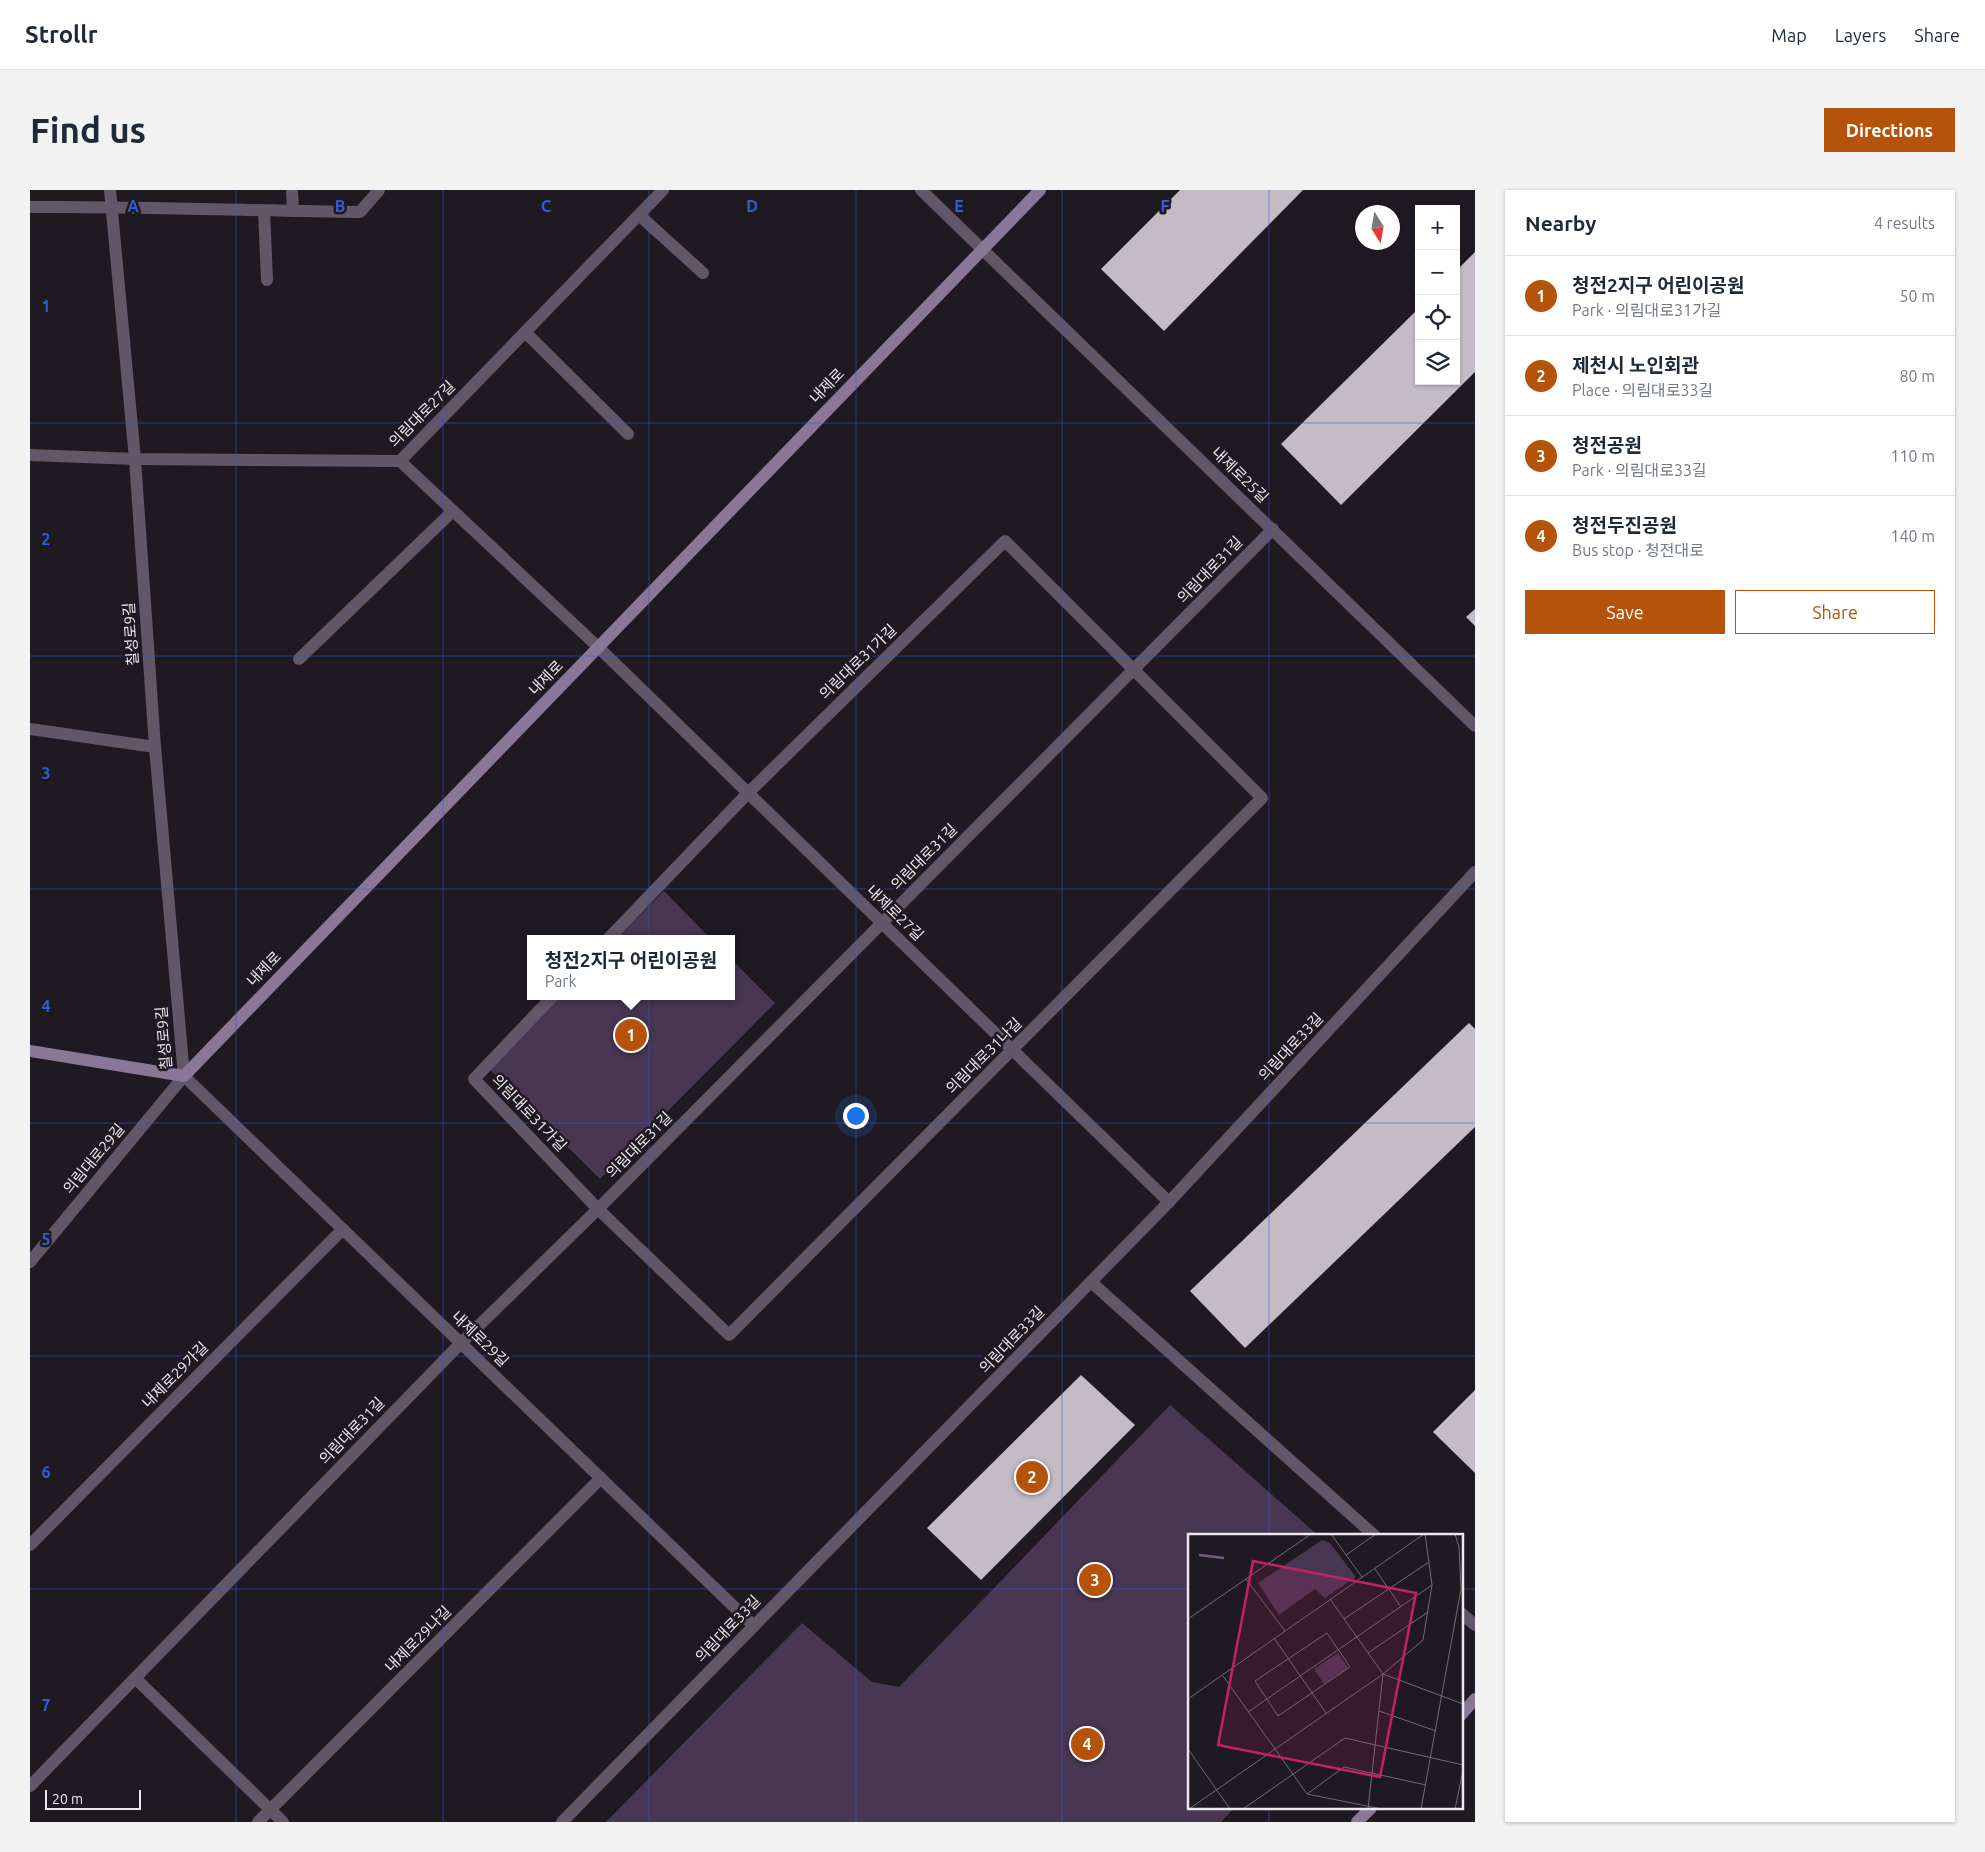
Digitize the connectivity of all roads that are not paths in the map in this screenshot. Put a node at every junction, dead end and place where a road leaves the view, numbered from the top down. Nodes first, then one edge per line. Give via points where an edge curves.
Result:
1 (110, 190) edge
2 (292, 190) edge
3 (379, 190) edge
4 (663, 190) edge
5 (921, 190) edge
6 (1040, 190) edge
7 (111, 206) junction
8 (30, 207) edge
9 (264, 211) junction
10 (293, 211) junction
11 (639, 215) junction
12 (982, 249) junction
13 (703, 273) dead end
14 (267, 280) dead end
15 (525, 332) junction
16 (628, 434) dead end
17 (30, 455) edge
18 (135, 459) junction
19 (400, 461) junction
20 (453, 511) junction
21 (1273, 529) junction
22 (598, 647) junction
23 (299, 658) dead end
24 (1134, 671) junction
25 (1475, 726) edge
26 (30, 729) edge
27 (155, 747) junction
28 (748, 793) junction
29 (1475, 872) edge
30 (882, 923) junction
31 (612, 935) edge
32 (549, 1000) edge
33 (1012, 1050) junction
34 (30, 1051) edge
35 (184, 1076) junction
36 (1169, 1202) junction
37 (598, 1209) junction
38 (343, 1228) junction
39 (30, 1262) edge
40 (1091, 1282) junction
41 (461, 1343) junction
42 (601, 1478) junction
43 (1372, 1534) edge
44 (30, 1545) edge
45 (1462, 1614) edge
46 (1475, 1625) edge
47 (754, 1626) junction
48 (135, 1678) junction
49 (1475, 1699) edge
50 (1462, 1714) edge
51 (30, 1786) edge
52 (270, 1810) junction
53 (1369, 1810) edge
54 (258, 1822) edge
55 (283, 1822) edge
56 (562, 1822) edge
57 (1357, 1822) edge

1 - 7 street, 칠성로9길
2 - 10 street
3 - 10 street via 360,212
4 - 11 street, 의림대로27길
5 - 12 street, 내제로25길
6 - 12 street, 내제로
7 - 8 street
7 - 9 street
7 - 18 street, 칠성로9길
9 - 10 street
9 - 14 street
11 - 13 street
11 - 15 street, 의림대로27길
12 - 21 street, 내제로25길
12 - 22 street, 내제로
15 - 16 street
15 - 19 street, 의림대로27길
17 - 18 street, 의림대로27길
18 - 19 street, 의림대로27길
18 - 27 street, 칠성로9길
19 - 20 street, 내제로27길
20 - 22 street, 내제로27길
20 - 23 street
21 - 24 street, 의림대로31길
21 - 25 street, 내제로25길
22 - 28 street, 내제로27길
22 - 35 street, 내제로
24 - 28 street, 의림대로31가길 via 1005,542
24 - 30 street, 의림대로31길
24 - 33 street, 의림대로31나길 via 1262,798
26 - 27 street
27 - 35 street, 칠성로9길
28 - 30 street, 내제로27길
28 - 31 street, 의림대로31가길
29 - 36 street, 의림대로33길
30 - 33 street, 내제로27길
30 - 37 street, 의림대로31길
32 - 37 street, 의림대로31가길 via 474,1079
33 - 36 street, 내제로27길
33 - 37 street, 의림대로31나길 via 729,1335
34 - 35 street
35 - 38 street, 내제로29길
35 - 39 street, 의림대로29길
36 - 40 street, 의림대로33길
37 - 41 street, 의림대로31길
38 - 41 street, 내제로29길
38 - 44 street, 내제로29가길
40 - 43 street
40 - 47 street, 의림대로33길
41 - 42 street, 내제로29길
41 - 48 street, 의림대로31길
42 - 47 street, 내제로29길
42 - 52 street, 내제로29나길
45 - 46 street
47 - 56 street, 의림대로33길
48 - 51 street, 의림대로31길
48 - 52 street
49 - 50 street
52 - 54 street, 내제로29나길
52 - 55 street
53 - 57 street

